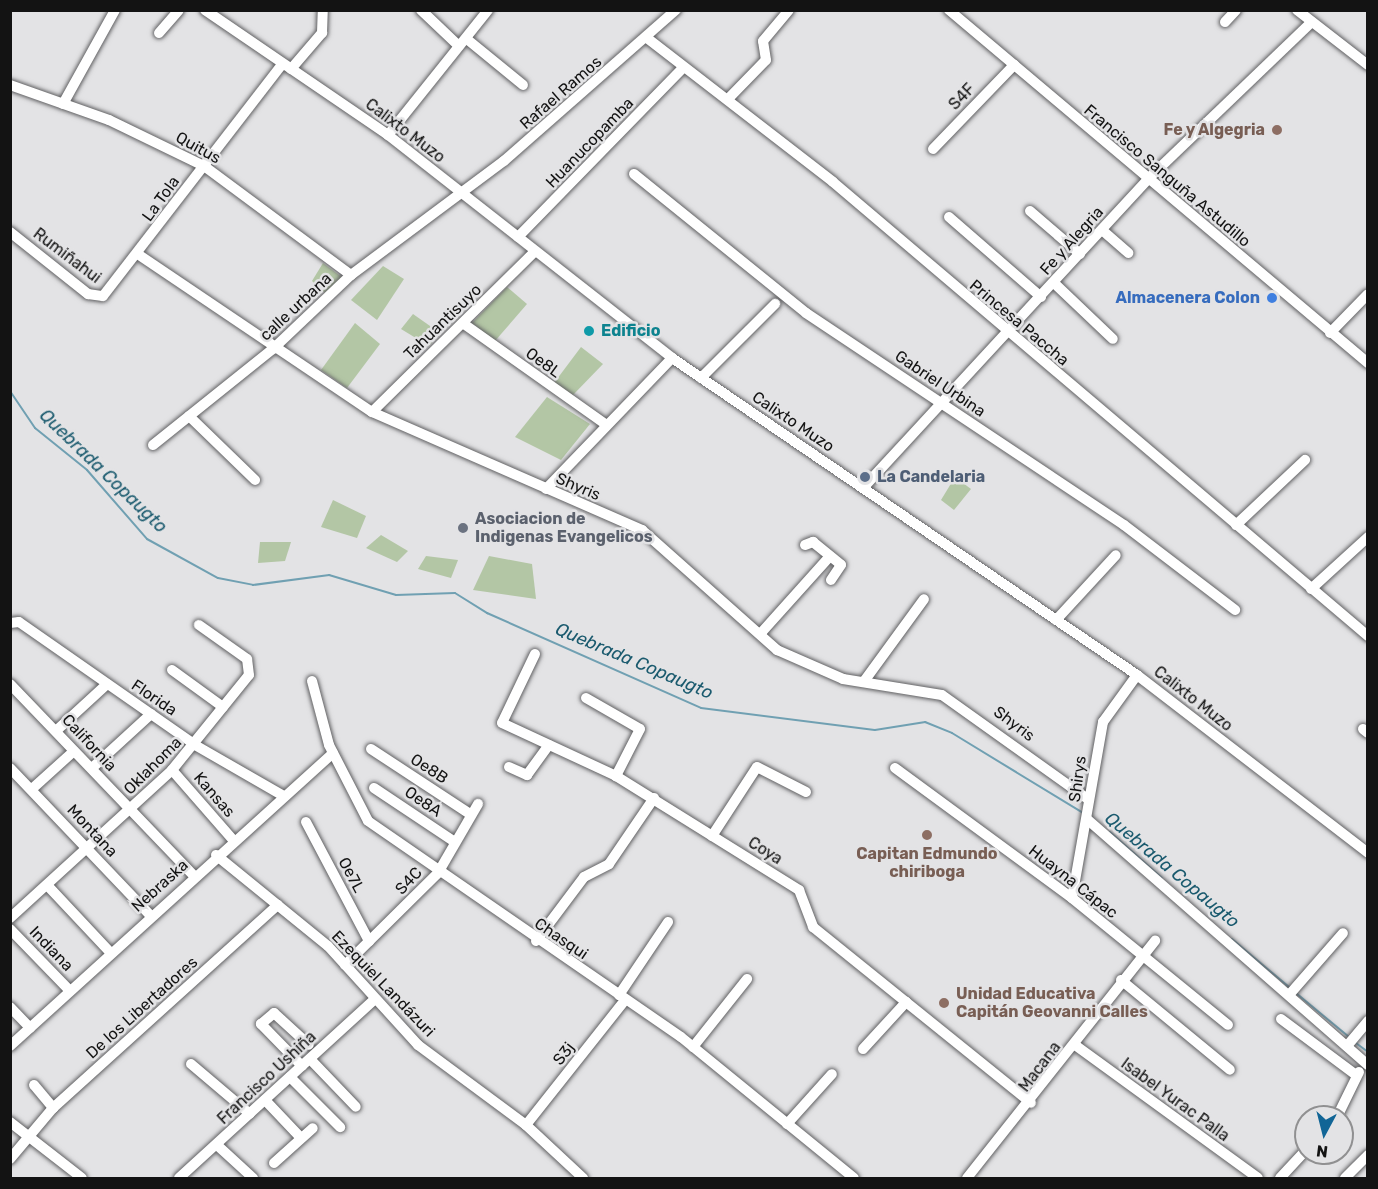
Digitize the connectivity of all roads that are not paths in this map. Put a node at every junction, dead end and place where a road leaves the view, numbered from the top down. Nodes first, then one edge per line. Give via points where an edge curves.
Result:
1 (115, 10) edge
2 (179, 10) edge
3 (205, 10) edge
4 (324, 10) edge
5 (422, 10) edge
6 (488, 10) edge
7 (789, 10) edge
8 (949, 10) edge
9 (1236, 10) edge
10 (1297, 10) edge
11 (670, 12) edge
12 (1226, 21) dead end
13 (1312, 22) junction
14 (159, 33) dead end
15 (647, 38) junction
16 (464, 43) junction
17 (1368, 65) edge
18 (1014, 66) junction
19 (286, 67) junction
20 (682, 69) junction
21 (10, 85) edge
22 (523, 85) dead end
23 (728, 99) junction
24 (63, 104) junction
25 (388, 135) junction
26 (933, 149) dead end
27 (204, 166) junction
28 (634, 174) dead end
29 (1148, 180) junction
30 (461, 193) junction
31 (1030, 211) dead end
32 (949, 218) dead end
33 (1102, 230) junction
34 (10, 232) edge
35 (518, 237) junction
36 (535, 252) junction
37 (1128, 253) dead end
38 (1080, 254) junction
39 (139, 255) junction
40 (351, 275) junction
41 (1054, 283) junction
42 (108, 292) joint
43 (1368, 294) edge
44 (1041, 297) junction
45 (775, 304) dead end
46 (464, 324) junction
47 (1008, 333) junction
48 (1330, 333) junction
49 (1113, 339) dead end
50 (273, 349) junction
51 (672, 358) junction
52 (1368, 363) edge
53 (701, 378) junction
54 (940, 403) junction
55 (372, 412) junction
56 (189, 416) junction
57 (605, 424) junction
58 (153, 445) dead end
59 (1305, 460) dead end
60 (255, 480) dead end
61 (863, 488) junction
62 (546, 489) junction
63 (1236, 525) junction
64 (1368, 537) edge
65 (806, 544) dead end
66 (1116, 555) dead end
67 (831, 556) junction
68 (831, 580) dead end
69 (1311, 589) junction
70 (924, 598) dead end
71 (1235, 610) dead end
72 (1056, 620) junction
73 (12, 622) edge
74 (199, 625) dead end
75 (762, 633) junction
76 (1368, 636) edge
77 (535, 654) dead end
78 (172, 669) dead end
79 (1137, 675) junction
80 (865, 680) junction
81 (312, 681) dead end
82 (10, 684) edge
83 (107, 684) junction
84 (586, 698) dead end
85 (223, 707) junction
86 (151, 714) junction
87 (57, 730) junction
88 (549, 744) junction
89 (195, 745) junction
90 (371, 749) dead end
91 (74, 751) junction
92 (333, 753) junction
93 (509, 767) dead end
94 (10, 768) edge
95 (92, 768) junction
96 (895, 768) dead end
97 (172, 770) junction
98 (616, 776) junction
99 (33, 788) junction
100 (374, 788) dead end
101 (806, 792) dead end
102 (282, 795) junction
103 (654, 798) junction
104 (1088, 799) junction
105 (478, 804) dead end
106 (131, 808) junction
107 (470, 814) junction
108 (1088, 820) junction
109 (306, 822) dead end
110 (712, 836) junction
111 (233, 840) junction
112 (455, 842) junction
113 (87, 849) junction
114 (1368, 852) edge
115 (216, 855) junction
116 (438, 873) junction
117 (194, 876) junction
118 (47, 885) junction
119 (1072, 898) junction
120 (278, 905) junction
121 (150, 915) junction
122 (10, 918) edge
123 (668, 922) dead end
124 (10, 928) edge
125 (1343, 933) dead end
126 (536, 940) junction
127 (369, 941) junction
128 (1155, 941) dead end
129 (110, 952) junction
130 (1141, 957) junction
131 (345, 965) junction
132 (747, 979) dead end
133 (1121, 980) junction
134 (70, 991) junction
135 (1289, 995) junction
136 (622, 998) junction
137 (375, 999) junction
138 (906, 1002) junction
139 (10, 1007) edge
140 (1281, 1019) dead end
141 (1368, 1021) edge
142 (1228, 1025) dead end
143 (30, 1028) junction
144 (309, 1045) dead end
145 (1075, 1045) junction
146 (10, 1046) edge
147 (1347, 1046) junction
148 (693, 1047) junction
149 (863, 1048) dead end
150 (306, 1062) junction
151 (191, 1064) dead end
152 (1366, 1064) edge
153 (1230, 1070) dead end
154 (832, 1074) dead end
155 (1356, 1075) junction
156 (290, 1077) junction
157 (34, 1085) dead end
158 (265, 1100) junction
159 (1031, 1103) junction
160 (1342, 1105) edge
161 (356, 1107) dead end
162 (53, 1108) junction
163 (250, 1114) junction
164 (10, 1122) edge
165 (787, 1124) junction
166 (526, 1125) junction
167 (340, 1127) dead end
168 (313, 1128) dead end
169 (29, 1136) junction
170 (301, 1138) junction
171 (217, 1145) junction
172 (1368, 1155) edge
173 (10, 1159) edge
174 (274, 1163) dead end
175 (1294, 1163) edge
176 (82, 1179) edge
177 (179, 1179) edge
178 (253, 1179) edge
179 (583, 1179) edge
180 (854, 1179) edge
181 (967, 1179) edge
182 (1258, 1179) edge
183 (1280, 1179) edge
184 (1345, 1179) edge

1 - 24 street
2 - 14 street
3 - 19 street, Calixto Muzo
4 - 19 street, La Tola via 322,33
5 - 16 street
6 - 16 street
7 - 23 street via 763,40 766,60
8 - 18 street, Francisco Sanguña Astudillo
9 - 12 street
10 - 13 street
11 - 15 street, Rafael Ramos
13 - 17 street
13 - 29 street, Fe y Alegria
15 - 20 street, Princesa Paccha
15 - 30 street, Rafael Ramos
16 - 22 street
16 - 25 street
18 - 26 street, S4F
18 - 29 street, Francisco Sanguña Astudillo
19 - 25 street, Calixto Muzo
19 - 27 street, La Tola
20 - 23 street, Princesa Paccha
20 - 35 street, Huanucopamba
21 - 24 street, Quitus
23 - 47 street, Princesa Paccha
24 - 27 street, Quitus
25 - 30 street, Calixto Muzo
27 - 39 street, La Tola
27 - 40 street, Quitus
28 - 54 street, Gabriel Urbina via 646,189 806,313
29 - 33 street, Fe y Alegria
29 - 48 street, Francisco Sanguña Astudillo
30 - 35 street, Calixto Muzo
30 - 40 street, calle urbana
31 - 38 street
32 - 44 street
33 - 37 street
33 - 38 street, Fe y Alegria
34 - 42 street, Rumiñahui via 88,294
35 - 36 street, Calixto Muzo
36 - 46 street, Tahuantisuyo
36 - 51 street, Calixto Muzo
38 - 41 street, Fe y Alegria
39 - 42 street, La Tola
39 - 50 street, Shyris
40 - 50 street, calle urbana
41 - 44 street, Fe y Alegria
41 - 49 street
43 - 48 street
44 - 47 street, Fe y Alegria
45 - 53 street
46 - 55 street, Tahuantisuyo
46 - 57 street, Oe8L
47 - 54 street, Fe y Alegria
47 - 63 street, Princesa Paccha
48 - 52 street, Francisco Sanguña Astudillo
50 - 55 street, Shyris
50 - 56 street, calle urbana
51 - 53 street, Calixto Muzo
51 - 57 street
53 - 61 street, Calixto Muzo
54 - 61 street, Fe y Alegria
54 - 71 street, Gabriel Urbina via 1124,525
55 - 62 street, Shyris
56 - 58 street, calle urbana
56 - 60 street
57 - 62 street
59 - 63 street
61 - 72 street, Calixto Muzo
62 - 75 street, Shyris via 642,530
63 - 69 street, Princesa Paccha
64 - 69 street
65 - 67 street via 813,542
66 - 72 street
67 - 68 street via 841,565
67 - 75 street
69 - 76 street, Princesa Paccha
70 - 80 street
72 - 79 street, Calixto Muzo
73 - 83 street, Florida
74 - 85 street, Oklahoma via 250,665 249,675
75 - 80 street, Shyris via 802,664
77 - 88 street, Coya via 501,721
78 - 85 street
79 - 104 street, Shirys via 1103,722
79 - 114 street, Calixto Muzo
80 - 104 street, Shyris via 942,695
81 - 92 street, Chasqui
82 - 87 street, California
83 - 86 street, Florida
83 - 87 street
84 - 98 street via 640,729
85 - 89 street, Oklahoma
86 - 89 street, Florida
86 - 95 street
87 - 91 street, California
88 - 93 street via 527,775
88 - 98 street, Coya
89 - 97 street, Oklahoma
89 - 102 street, Florida
90 - 107 street, Oe8B
91 - 95 street, California
91 - 99 street
92 - 102 street, Nebraska
92 - 116 street, Chasqui via 368,820
94 - 99 street, Montana
95 - 106 street, California
96 - 119 street, Huayna Cápac
97 - 106 street, Oklahoma
97 - 111 street, Kansas
98 - 103 street, Coya
99 - 113 street, Montana
100 - 112 street, Oe8A
101 - 110 street via 757,767
102 - 111 street, Nebraska
103 - 110 street, Coya
103 - 126 street via 609,864 584,877
104 - 108 street, Shirys
105 - 107 street, S4C
106 - 113 street, Oklahoma
106 - 117 street, California
107 - 112 street, S4C
108 - 119 street, Shirys
108 - 135 street
109 - 127 street, Oe7L
110 - 138 street, Coya via 799,890 813,927
111 - 115 street, Nebraska
112 - 116 street, S4C
113 - 118 street, Oklahoma
113 - 121 street, Montana
115 - 117 street, Nebraska
115 - 120 street, Ezequiel Landázuri
116 - 126 street, Chasqui
116 - 127 street, S4C
117 - 121 street, Nebraska
118 - 122 street, Oklahoma
118 - 129 street
119 - 130 street, Huayna Cápac
120 - 131 street, Ezequiel Landázuri
120 - 162 street, De los Libertadores
121 - 129 street, Nebraska
123 - 136 street, S3j
124 - 134 street, Indiana
125 - 135 street
126 - 136 street, Chasqui
127 - 131 street, S4C
128 - 130 street, Macana
129 - 134 street, Nebraska
130 - 133 street, Macana
130 - 142 street, Huayna Cápac
131 - 137 street, Ezequiel Landázuri
132 - 148 street
133 - 145 street, Macana
133 - 153 street
134 - 143 street, Nebraska
135 - 147 street
136 - 148 street, Chasqui
136 - 166 street, S3j
137 - 150 street, Francisco Ushiña
137 - 166 street, Ezequiel Landázuri via 418,1045
138 - 149 street
138 - 159 street, Coya
139 - 143 street
140 - 155 street
141 - 147 street
143 - 146 street, Nebraska
144 - 150 street via 274,1013 261,1024
145 - 159 street, Macana
145 - 182 street, Isabel Yurac Palla
147 - 152 street
148 - 165 street, Chasqui
150 - 156 street, Francisco Ushiña
150 - 161 street
151 - 163 street
152 - 155 street
154 - 165 street
155 - 160 street
156 - 158 street, Francisco Ushiña
156 - 167 street
157 - 162 street
158 - 163 street, Francisco Ushiña
158 - 170 street
159 - 181 street, Macana
162 - 169 street, De los Libertadores
163 - 171 street, Francisco Ushiña
164 - 169 street
165 - 180 street, Chasqui
166 - 179 street, Ezequiel Landázuri
168 - 170 street
169 - 173 street, De los Libertadores
169 - 176 street
170 - 174 street
171 - 177 street, Francisco Ushiña
171 - 178 street
172 - 184 street
175 - 183 street

